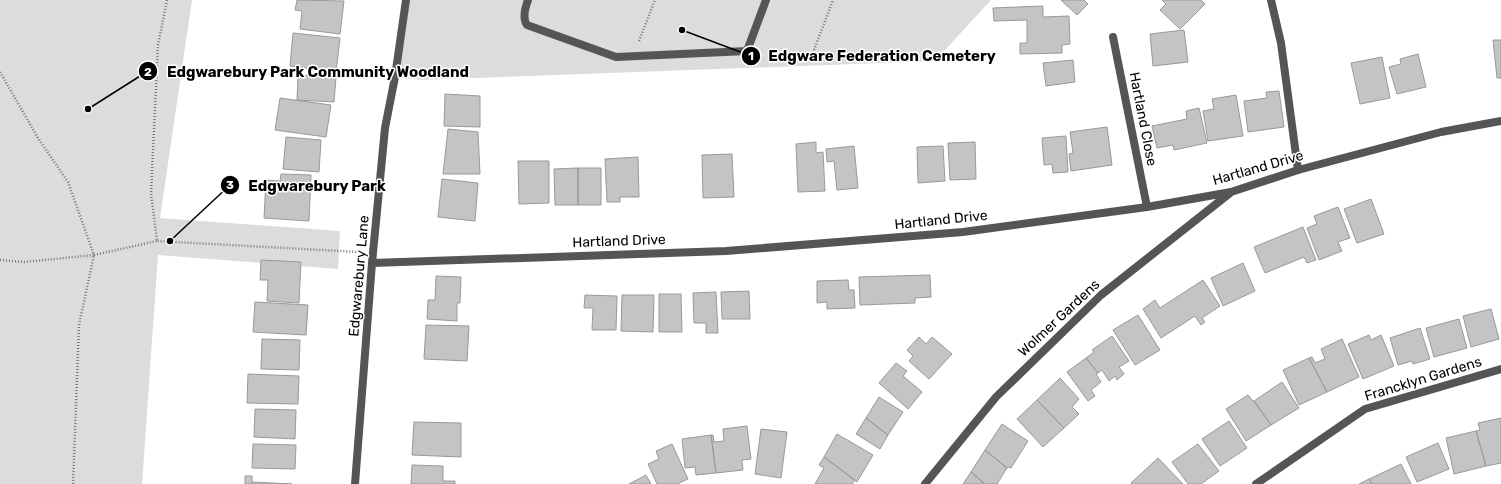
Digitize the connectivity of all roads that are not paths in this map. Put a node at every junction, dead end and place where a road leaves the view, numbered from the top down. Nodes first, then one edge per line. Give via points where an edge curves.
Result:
1 (406, 0) edge
2 (528, 0) edge
3 (766, 0) edge
4 (1271, 0) edge
5 (1113, 37) dead end
6 (1501, 121) edge
7 (1298, 170) junction
8 (1232, 192) junction
9 (1147, 206) junction
10 (372, 263) junction
11 (1501, 369) edge
12 (355, 484) edge
13 (925, 484) edge
14 (1256, 484) edge

1 - 10 street, Edgwarebury Lane via 396,77 386,128
2 - 3 street via 524,17 526,25 616,57 746,52
4 - 7 street via 1280,43
5 - 9 street, Hartland Close
6 - 7 street, Hartland Drive via 1441,132
7 - 8 street, Hartland Drive
8 - 9 street, Hartland Drive
8 - 13 street, Wolmer Gardens via 1101,295 996,397
9 - 10 street, Hartland Drive via 963,232 726,251
10 - 12 street, Edgwarebury Lane
11 - 14 street, Francklyn Gardens via 1365,408

